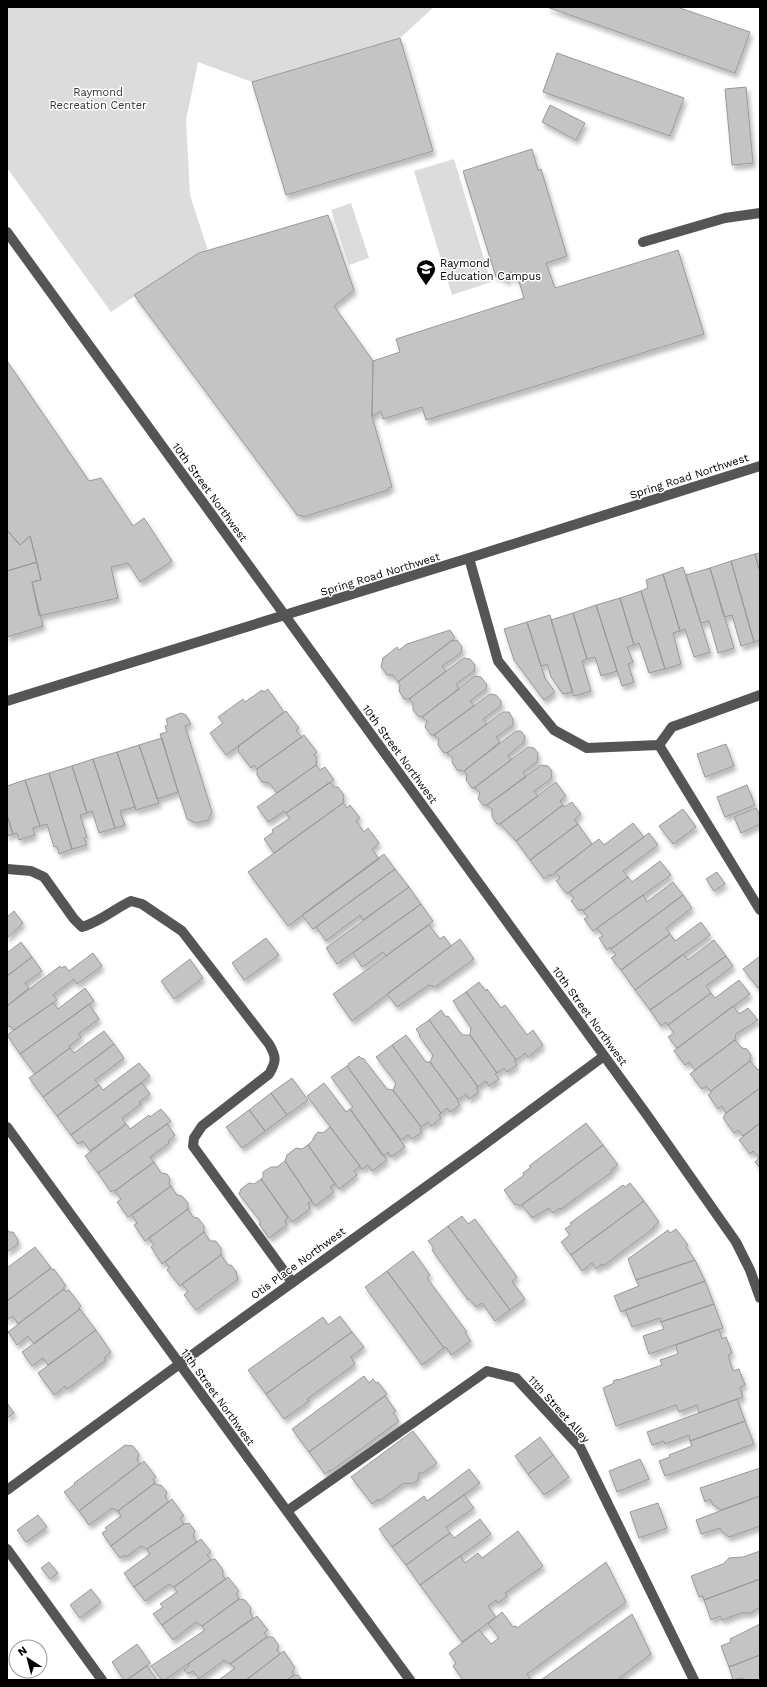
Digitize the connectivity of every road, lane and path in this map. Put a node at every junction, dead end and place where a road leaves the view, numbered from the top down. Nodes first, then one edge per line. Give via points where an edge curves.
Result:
1 (760, 213) edge
2 (7, 232) edge
3 (643, 242) dead end
4 (760, 466) edge
5 (469, 558) junction
6 (284, 615) junction
7 (760, 695) edge
8 (7, 701) edge
9 (659, 745) junction
10 (7, 869) edge
11 (760, 910) edge
12 (604, 1056) junction
13 (7, 1127) edge
14 (292, 1282) junction
15 (760, 1298) edge
16 (180, 1364) junction
17 (7, 1490) edge
18 (287, 1511) junction
19 (7, 1549) edge
20 (102, 1680) edge
21 (410, 1680) edge
22 (694, 1680) edge

1 - 3 street via 725,218
2 - 6 street, 10th Street Northwest
4 - 5 street, Spring Road Northwest
5 - 6 street, Spring Road Northwest
5 - 9 street via 498,661 554,730 587,748
6 - 8 street, Spring Road Northwest
6 - 12 street, 10th Street Northwest
7 - 9 street via 672,727
9 - 11 street
10 - 14 street via 31,871 44,877 82,927 94,924 131,901 142,904 182,931 269,1044 275,1054 269,1074 202,1126 194,1138 193,1146
12 - 14 street, Otis Place Northwest
12 - 15 street, 10th Street Northwest via 736,1242
13 - 16 street, 11th Street Northwest
14 - 16 street, Otis Place Northwest
16 - 17 street, Otis Place Northwest
16 - 18 street, 11th Street Northwest
18 - 21 street, 11th Street Northwest
18 - 22 street, 11th Street Alley via 487,1371 516,1378 580,1448
19 - 20 street

